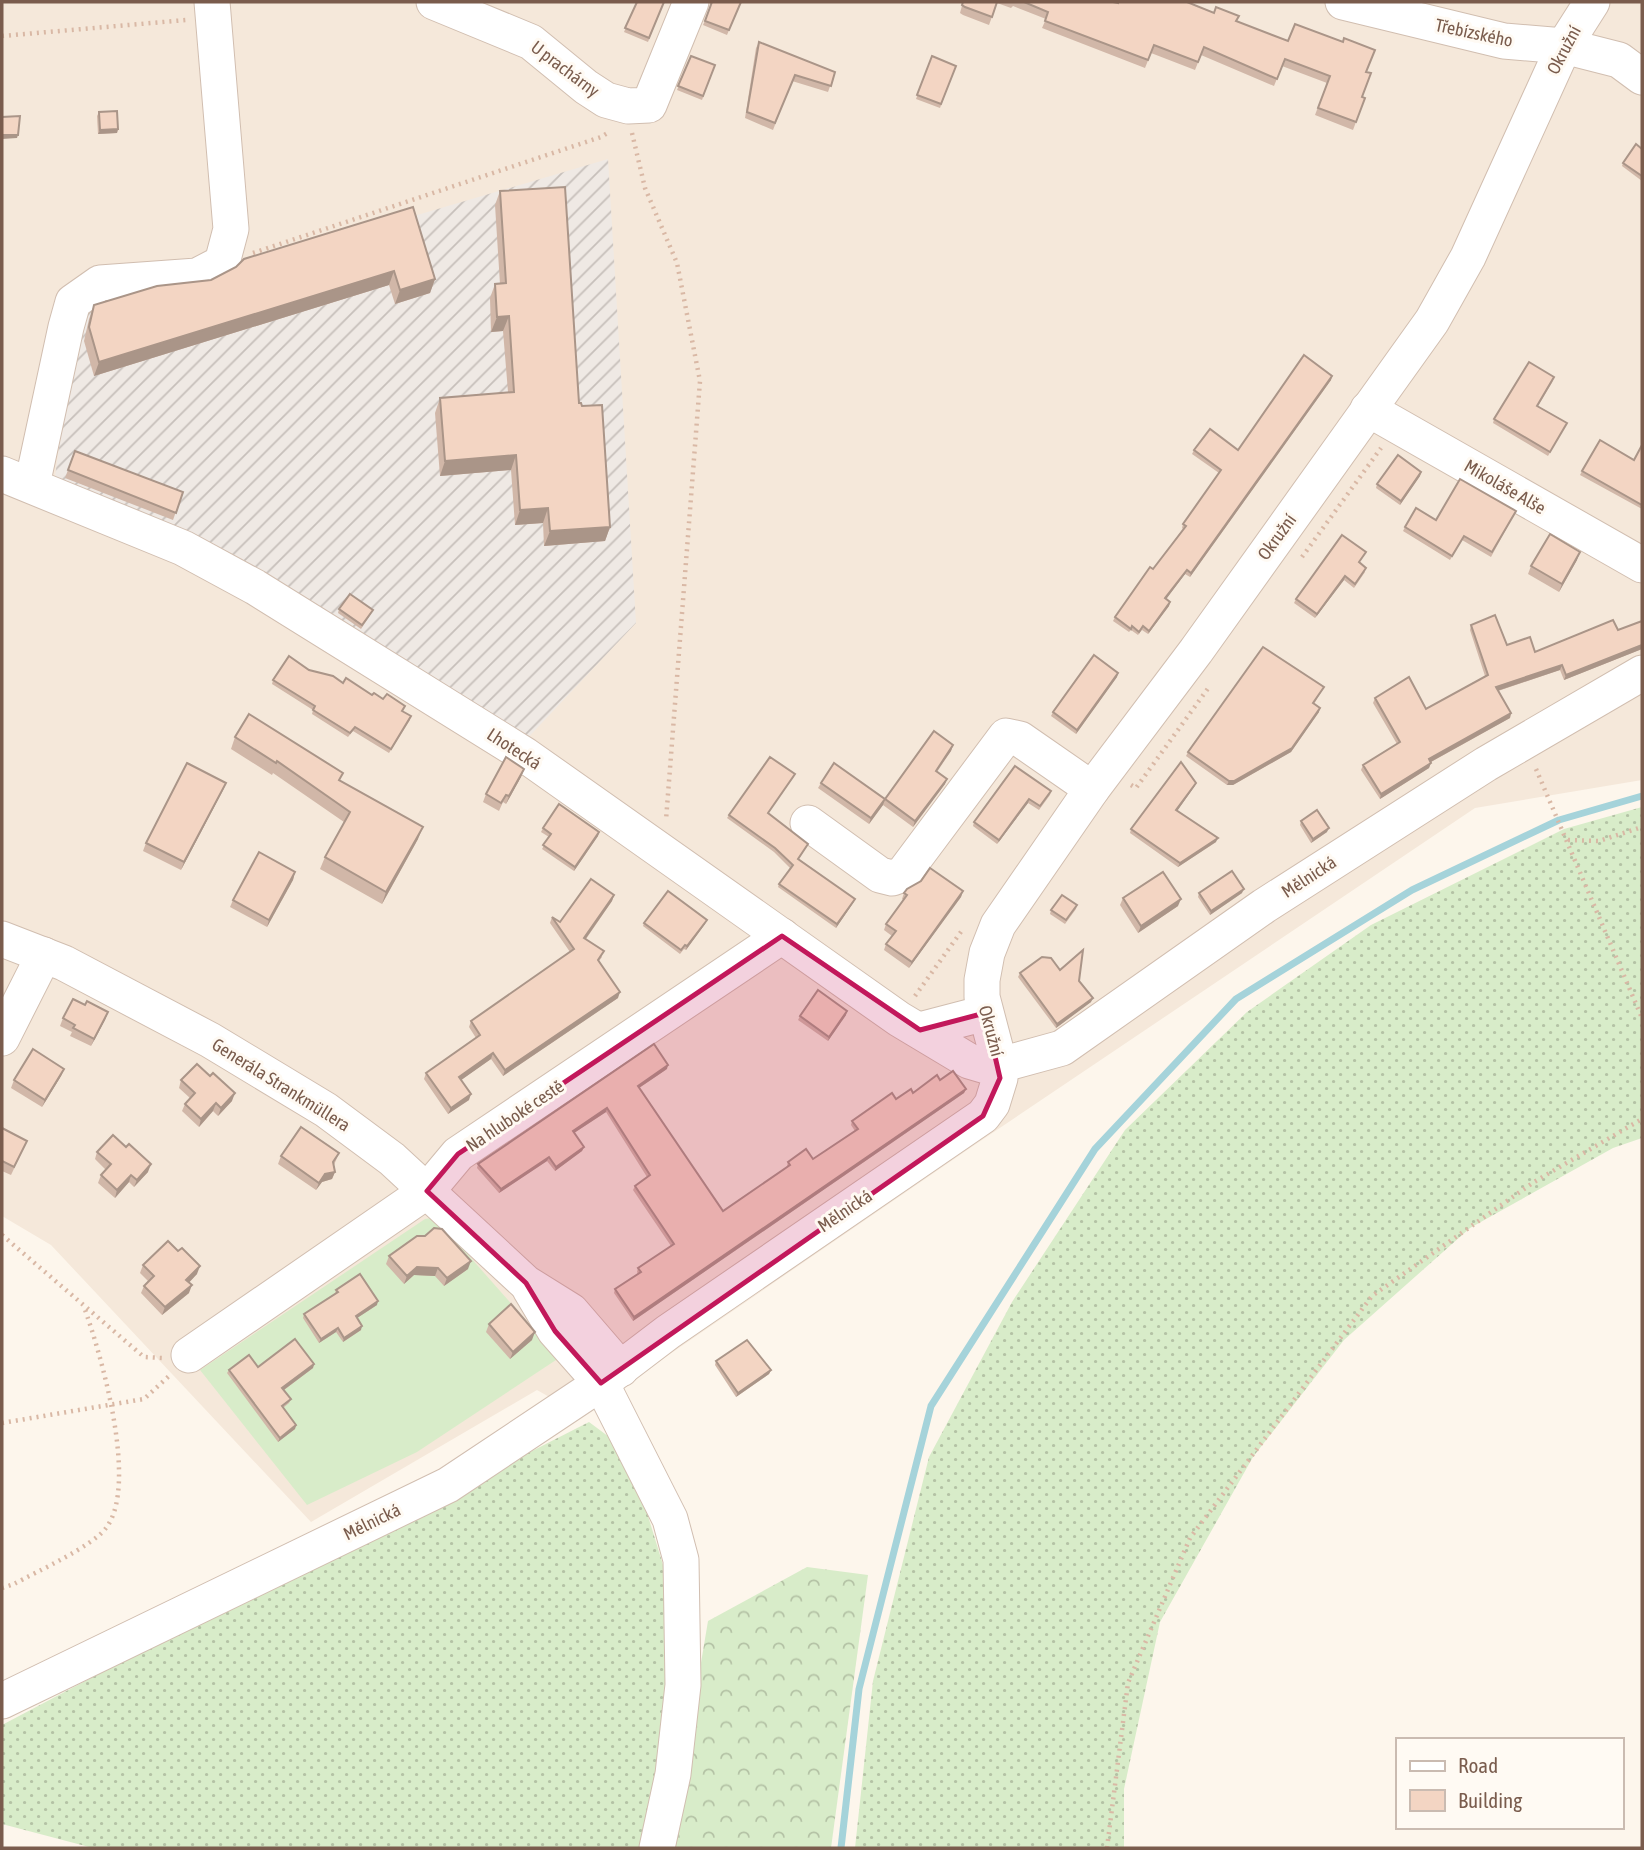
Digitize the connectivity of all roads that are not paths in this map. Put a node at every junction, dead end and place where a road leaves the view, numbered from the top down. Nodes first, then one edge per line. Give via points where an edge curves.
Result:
1 (691, 2) edge
2 (1343, 2) edge
3 (1592, 2) edge
4 (452, 5) edge
5 (213, 10) edge
6 (1564, 46) junction
7 (1642, 77) edge
8 (1368, 408) junction
9 (17, 479) edge
10 (1642, 565) edge
11 (1642, 673) edge
12 (1093, 789) junction
13 (808, 823) dead end
14 (782, 936) junction
15 (2, 939) edge
16 (44, 955) junction
17 (985, 1013) junction
18 (920, 1030) junction
19 (2, 1038) edge
20 (1000, 1065) junction
21 (427, 1191) junction
22 (189, 1355) road end
23 (611, 1376) junction
24 (2, 1701) edge
25 (657, 1848) edge

1 - 4 street, U prachárny via 649,105 628,106 606,100 586,87 531,42
2 - 6 street, Třebízského via 1504,41
3 - 6 street, Okružní
5 - 9 street via 231,229 222,263 197,276 100,284 73,302
6 - 7 street, Třebízského via 1619,60
6 - 8 street, Okružní via 1468,257 1432,321
8 - 10 street, Mikoláše Alše
8 - 12 street, Okružní
9 - 14 street, Lhotecká via 183,548 255,587 525,755
11 - 20 street, Mělnická via 1264,906 1062,1048
12 - 13 street via 1020,738 1006,736 903,874 891,878 880,875
12 - 17 street, Okružní via 998,925 984,966
14 - 18 street, Lhotecká
14 - 21 street, Na hluboké cestě via 458,1154
15 - 16 street, Generála Strankmüllera
16 - 19 street
16 - 21 street, Generála Strankmüllera via 210,1040 326,1110 393,1159
17 - 18 street
17 - 20 street, Okružní
18 - 20 street, Lhotecká via 969,1061
20 - 23 street, Mělnická via 996,1093 983,1116
21 - 22 street, Na hluboké cestě
21 - 23 street, Generála Strankmüllera via 526,1283 555,1331
23 - 24 street, Mělnická via 448,1485
23 - 25 street, Generála Strankmüllera via 670,1519 681,1560 683,1685 673,1774

